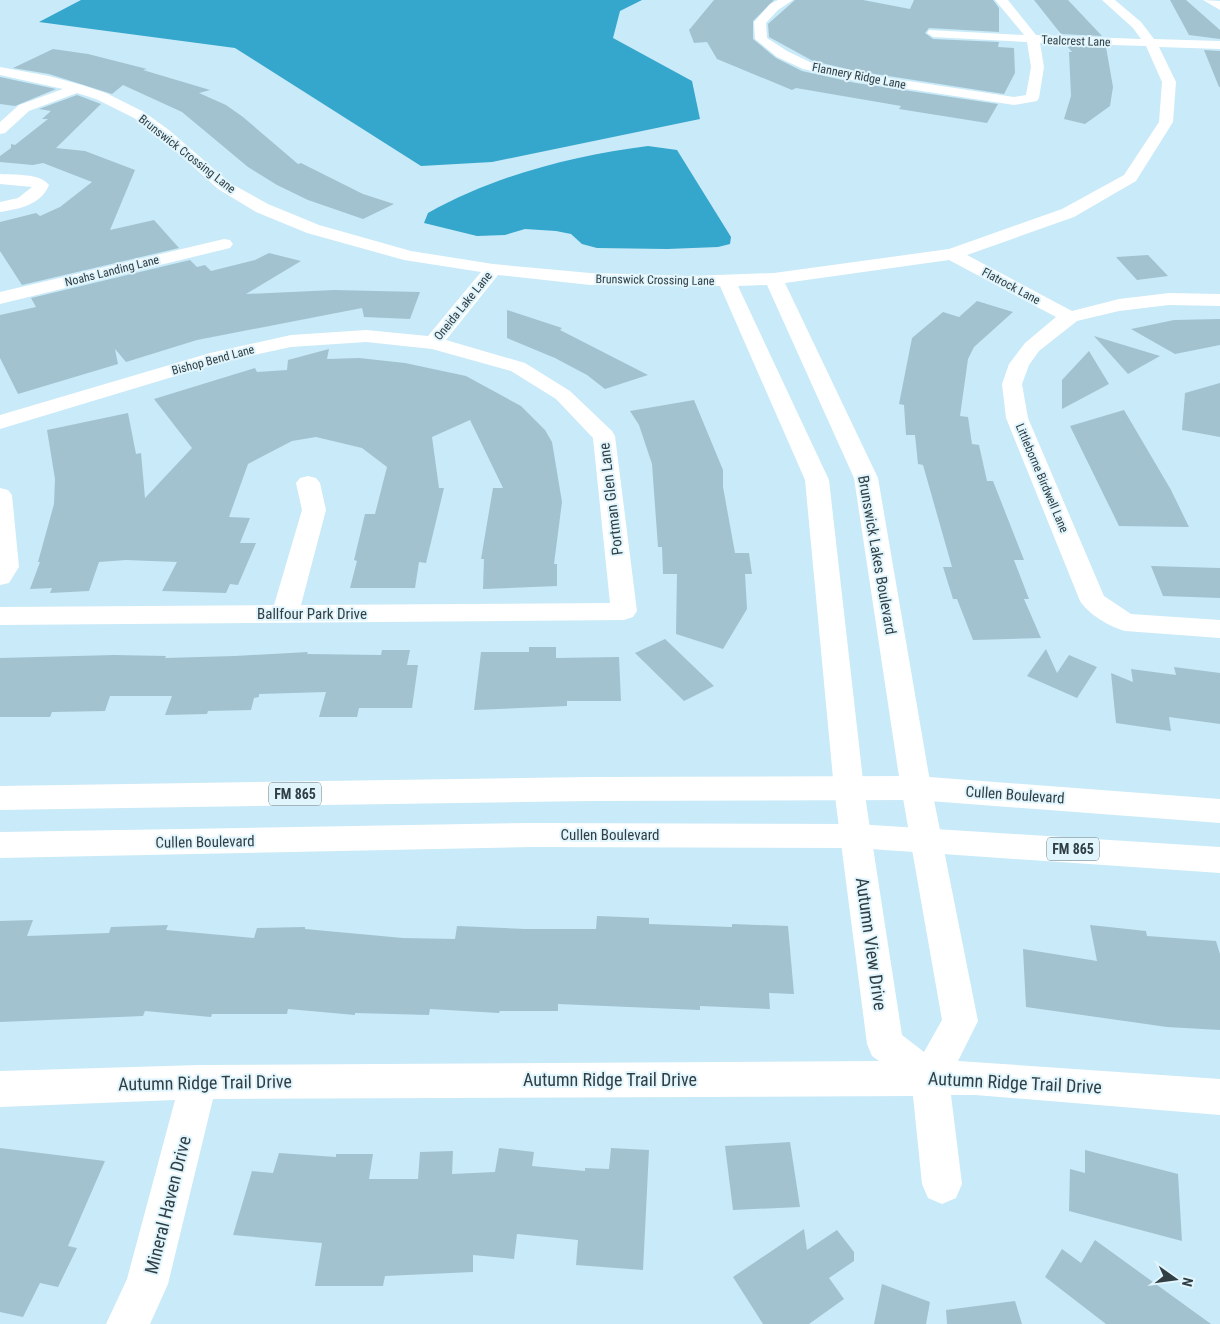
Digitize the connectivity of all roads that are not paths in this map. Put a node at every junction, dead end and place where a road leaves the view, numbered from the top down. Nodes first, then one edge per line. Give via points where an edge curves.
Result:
1 (787, 0) edge
2 (1001, 0) edge
3 (1108, 0) edge
4 (1209, 0) edge
5 (1220, 6) edge
6 (933, 33) dead end
7 (1034, 40) junction
8 (1151, 44) junction
9 (1220, 46) edge
10 (0, 71) edge
11 (77, 88) junction
12 (0, 130) edge
13 (0, 179) edge
14 (0, 207) edge
15 (224, 244) dead end
16 (952, 254) junction
17 (493, 269) junction
18 (774, 279) junction
19 (727, 281) junction
20 (0, 298) edge
21 (1220, 300) edge
22 (1070, 317) junction
23 (433, 343) junction
24 (0, 422) edge
25 (308, 483) dead end
26 (0, 495) edge
27 (0, 576) edge
28 (624, 611) joint
29 (285, 614) junction
30 (0, 616) edge
31 (1220, 629) edge
32 (849, 788) junction
33 (916, 788) junction
34 (0, 798) edge
35 (1220, 811) edge
36 (856, 836) junction
37 (926, 839) junction
38 (0, 845) edge
39 (1220, 860) edge
40 (930, 1078) junction
41 (199, 1082) junction
42 (0, 1088) edge
43 (1220, 1097) edge
44 (942, 1184) dead end
45 (128, 1324) edge

1 - 7 street, Flannery Ridge Lane via 774,7 760,22 761,39 782,54 808,66 856,77 1014,101 1032,98 1038,60
2 - 7 street
3 - 8 street, Brunswick Crossing Lane via 1137,25
4 - 5 street
6 - 7 street, Tealcrest Lane
7 - 8 street, Tealcrest Lane
8 - 9 street, Tealcrest Lane
8 - 16 street, Brunswick Crossing Lane via 1169,82 1166,122 1130,178 1068,213
10 - 11 street, Brunswick Crossing Lane
11 - 12 street via 24,108
11 - 17 street, Brunswick Crossing Lane via 140,115 224,186 262,208 313,229 410,256
13 - 14 street via 25,180 41,185 32,197
15 - 20 street, Noahs Landing Lane
16 - 18 street, Brunswick Crossing Lane
16 - 22 street, Flatrock Lane
17 - 19 street, Brunswick Crossing Lane via 590,279
17 - 23 street, Oneida Lake Lane
18 - 19 street, Brunswick Crossing Lane
18 - 33 street, Brunswick Lakes Boulevard via 866,478
19 - 32 street via 817,480
21 - 22 street, Littleborne Birdwell Lane via 1169,299 1119,305
22 - 31 street, Littleborne Birdwell Lane via 1052,328 1032,347 1019,364 1012,384 1017,418 1093,601 1125,622
23 - 24 street, Bishop Bend Lane via 366,336 291,341 217,357
23 - 28 street, Portman Glen Lane via 518,367 563,395 604,436
25 - 29 street via 314,510
26 - 27 street via 6,567
28 - 29 street, Ballfour Park Drive
29 - 30 street, Ballfour Park Drive
32 - 33 street, Cullen Boulevard / FM 865
32 - 34 street, Cullen Boulevard / FM 865
32 - 36 street, Autumn View Drive
33 - 35 street, Cullen Boulevard / FM 865
33 - 37 street
36 - 37 street, Cullen Boulevard / FM 865
36 - 38 street, Cullen Boulevard / FM 865 via 530,835
36 - 40 street, Autumn View Drive via 885,1044
37 - 39 street, Cullen Boulevard / FM 865
37 - 40 street via 960,1021
40 - 41 street, Autumn Ridge Trail Drive
40 - 43 street, Autumn Ridge Trail Drive via 975,1078
40 - 44 street
41 - 42 street, Autumn Ridge Trail Drive
41 - 45 street, Mineral Haven Drive via 147,1284

